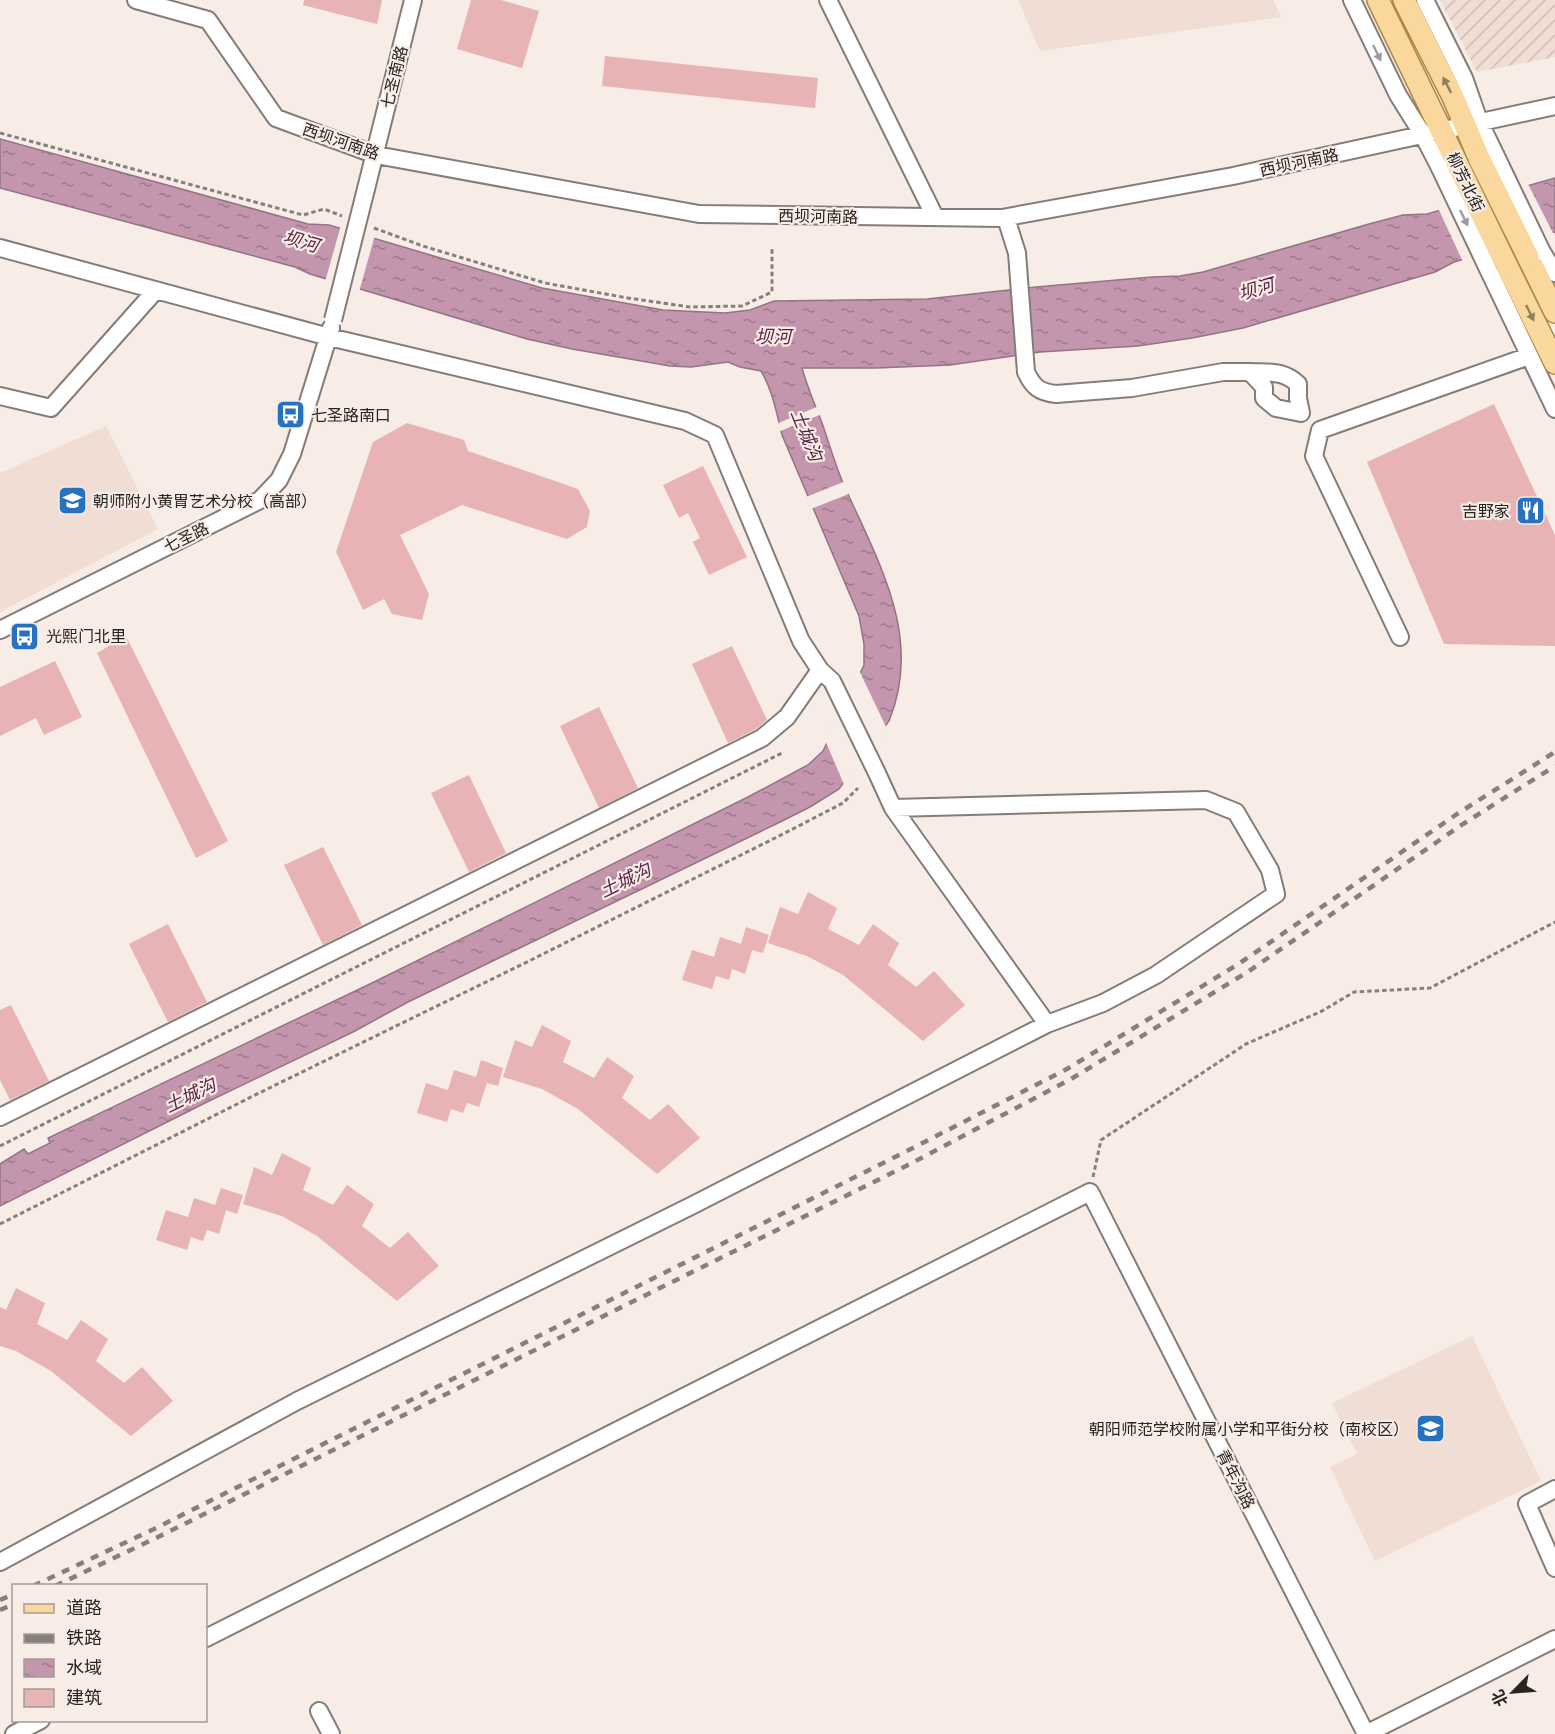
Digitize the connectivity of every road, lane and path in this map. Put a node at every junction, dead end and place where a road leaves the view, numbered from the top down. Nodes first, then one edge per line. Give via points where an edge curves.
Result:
1 (136, 0) edge
2 (413, 0) edge
3 (828, 0) edge
4 (1352, 0) edge
5 (1378, 0) edge
6 (1404, 0) edge
7 (1425, 0) edge
8 (1555, 106) edge
9 (1472, 123) junction
10 (0, 133) edge
11 (1432, 133) junction
12 (376, 155) junction
13 (366, 189) joint
14 (346, 218) dead end
15 (935, 218) junction
16 (1006, 218) junction
17 (368, 226) dead end
18 (772, 247) dead end
19 (0, 248) edge
20 (1535, 254) junction
21 (1497, 266) junction
22 (1555, 273) edge
23 (156, 290) junction
24 (1555, 312) edge
25 (331, 328) junction
26 (1529, 356) junction
27 (1555, 363) edge
28 (1250, 372) junction
29 (0, 396) edge
30 (1555, 409) edge
31 (1301, 413) junction
32 (1320, 430) junction
33 (0, 630) edge
34 (1400, 637) dead end
35 (826, 676) junction
36 (784, 752) dead end
37 (858, 788) dead end
38 (893, 808) junction
39 (1555, 922) edge
40 (1047, 1024) junction
41 (0, 1116) edge
42 (0, 1146) edge
43 (1090, 1192) junction
44 (0, 1224) edge
45 (1555, 1489) edge
46 (0, 1562) edge
47 (1555, 1568) edge
48 (207, 1637) edge
49 (1555, 1639) edge
50 (319, 1711) dead end
51 (37, 1722) edge
52 (14, 1734) edge
53 (331, 1734) edge
54 (1366, 1734) edge

1 - 12 street, 西坝河南路 via 208,20 276,118
2 - 12 street, 七圣南路
3 - 15 street
4 -> 11 street via 1398,94
5 - 11 main road, 柳芳北街
9 -> 6 main road, 柳芳北街 via 1453,97
7 - 9 street via 1464,78
8 - 9 street, 西坝河南路
9 - 11 street, 西坝河南路
9 - 20 main road, 柳芳北街, bridge
10 - 14 path via 303,215 324,209
11 - 16 street, 西坝河南路 via 1233,176
11 -> 21 main road, 柳芳北街, bridge
12 - 13 street, 七圣南路
12 - 15 street, 西坝河南路 via 699,214
13 - 25 street, 七圣路, bridge
15 - 16 street, 西坝河南路
16 - 28 street via 1017,253 1026,372 1032,386 1056,394 1132,388 1223,372
17 - 18 path via 545,283 690,307 742,306 772,292
19 - 23 street
20 - 22 street
20 - 24 main road, 柳芳北街
21 - 26 street
21 -> 27 main road, 柳芳北街
23 - 25 street
23 - 29 street via 51,408
25 - 33 street, 七圣路 via 292,454 279,480 260,500
25 - 35 street via 686,421 715,435 801,641
26 - 30 street
26 - 32 street
28 - 31 street via 1264,387 1264,398 1276,408
28 - 31 street via 1288,375 1298,384
31 - 32 street
32 - 34 street via 1314,456
35 - 38 street
35 - 41 street via 788,717 762,738
36 - 42 path
37 - 44 path via 843,803 783,834
38 - 40 street
38 - 40 street via 1206,800 1236,812 1270,870 1276,894 1156,975 1103,1003
39 - 43 path via 1430,988 1354,992 1322,1011 1246,1044 1101,1140
40 - 46 street via 689,1208 297,1401
43 - 48 street
43 - 54 street, 青年沟路
45 - 47 street via 1527,1504
49 - 54 street
50 - 53 street
51 - 52 street

